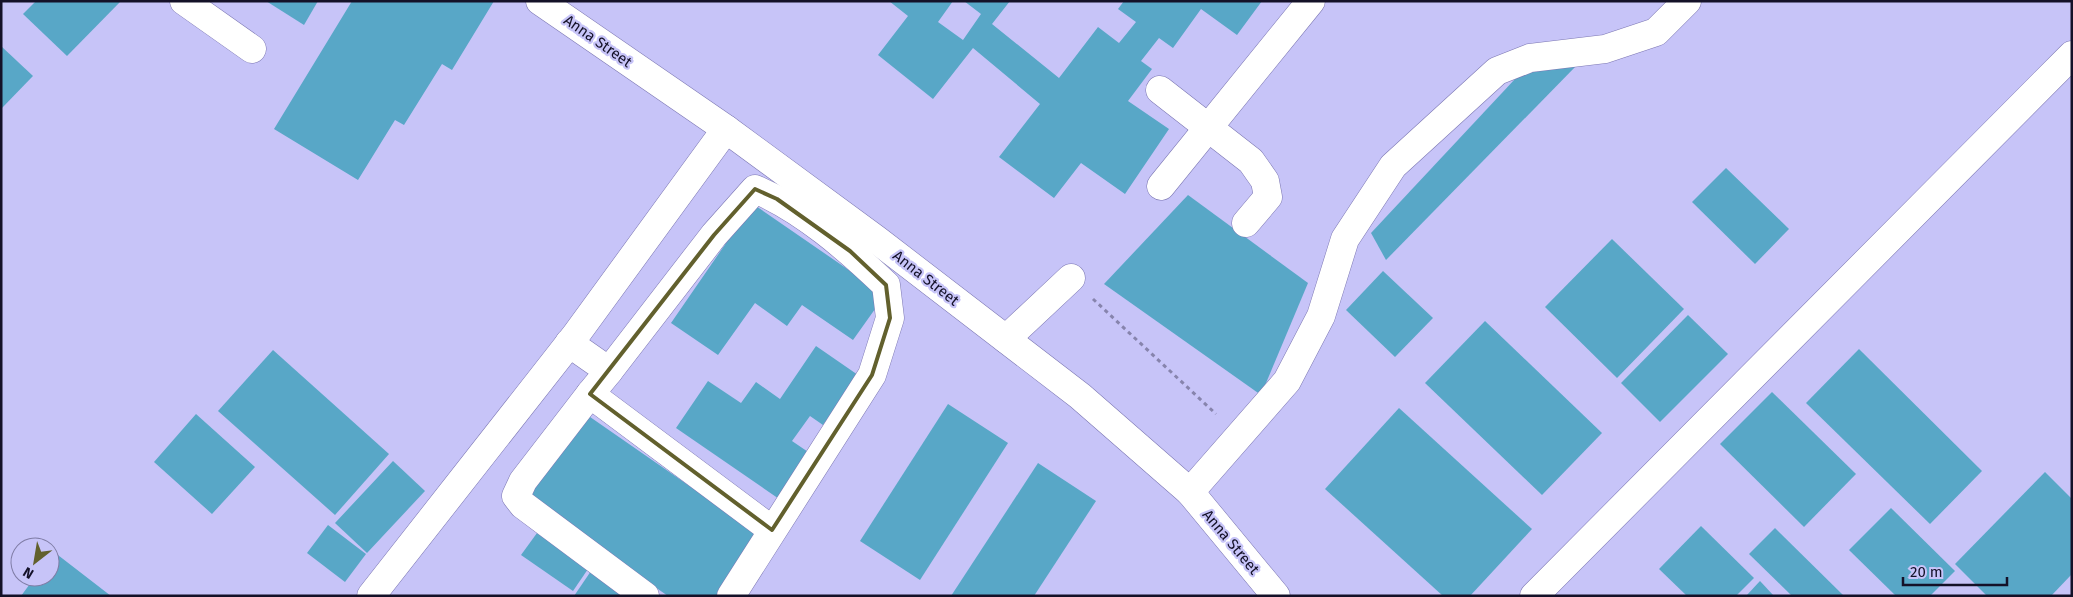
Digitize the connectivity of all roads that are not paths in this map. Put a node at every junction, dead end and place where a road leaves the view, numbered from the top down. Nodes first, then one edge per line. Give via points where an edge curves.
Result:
1 (184, 1) edge
2 (540, 1) edge
3 (1311, 1) edge
4 (1687, 1) edge
5 (252, 49) dead end
6 (2072, 55) edge
7 (1160, 90) dead end
8 (1208, 128) junction
9 (726, 129) junction
10 (1161, 186) dead end
11 (1246, 223) dead end
12 (1070, 278) road end
13 (1006, 339) junction
14 (569, 343) junction
15 (608, 371) junction
16 (590, 394) junction
17 (1190, 492) junction
18 (772, 530) junction
19 (384, 592) edge
20 (645, 596) edge
21 (731, 596) edge
22 (1276, 596) edge
23 (1534, 596) edge

1 - 5 street
2 - 9 street, Anna Street
3 - 8 street
4 - 17 street via 1656,32 1604,49 1530,58 1497,71 1393,166 1345,239 1321,316 1287,381
6 - 23 street
7 - 8 street
8 - 10 street
8 - 11 street via 1251,161 1265,181 1268,197
9 - 13 street, Anna Street
9 - 14 street
12 - 13 street
13 - 17 street, Anna Street via 1080,396
14 - 15 street
14 - 19 street
15 - 16 street
15 - 18 street via 714,234 755,189 777,199 850,251 886,285 890,318 872,375
16 - 18 street
16 - 20 street via 523,481 516,496 523,505
17 - 22 street, Anna Street
18 - 21 street

